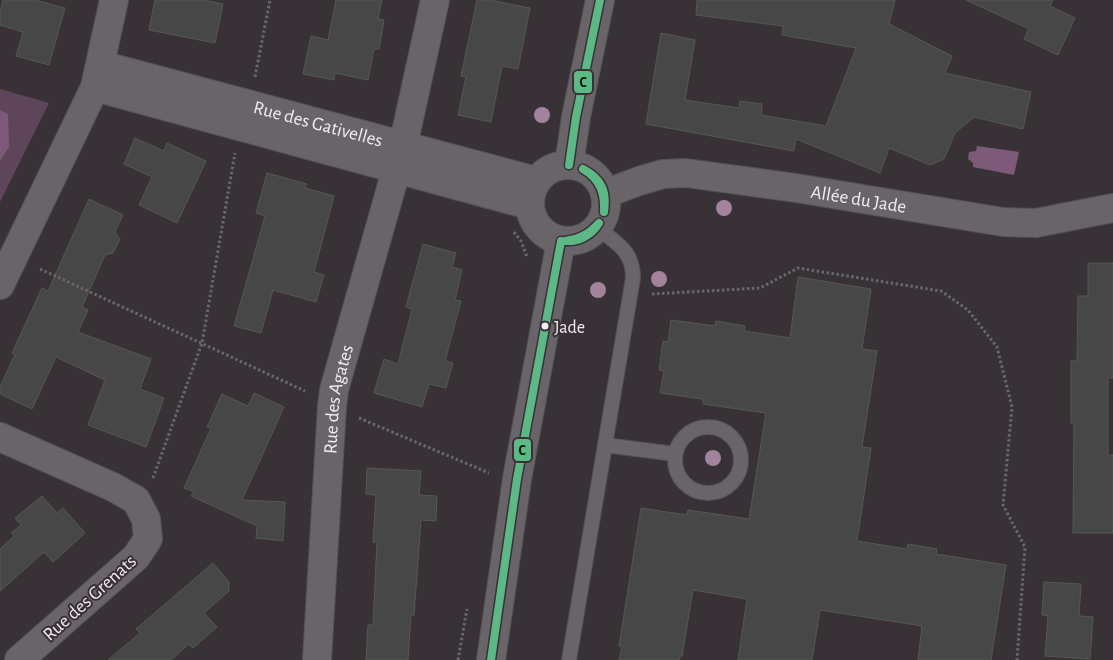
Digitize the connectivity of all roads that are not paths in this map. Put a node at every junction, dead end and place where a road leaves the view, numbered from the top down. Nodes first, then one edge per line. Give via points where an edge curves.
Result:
1 (114, 0) edge
2 (435, 0) edge
3 (600, 0) edge
4 (98, 76) junction
5 (400, 158) junction
6 (569, 164) junction
7 (533, 193) junction
8 (605, 194) junction
9 (1113, 208) edge
10 (597, 228) junction
11 (561, 241) junction
12 (0, 285) edge
13 (0, 437) edge
14 (605, 445) junction
15 (675, 454) junction
16 (19, 660) edge
17 (317, 660) edge
18 (491, 660) edge
19 (569, 660) edge

1 - 4 street
2 - 5 street, Rue des Agates
3 - 6 street
4 - 5 street, Rue des Gativelles
4 - 12 street
5 - 7 street, Rue des Gativelles
5 - 17 street, Rue des Agates via 334,390
6 - 7 street via 545,172
6 - 8 street via 592,173
7 - 11 street via 532,218 549,237
8 - 9 street, Allée du Jade via 663,174 686,174 796,188 1003,222 1036,223
8 - 10 street via 606,206
10 - 11 street via 587,237
10 - 14 lane via 627,254 633,265
11 - 18 street via 517,479
13 - 16 street, Rue des Grenats via 136,500 146,519 148,539 136,557
14 - 15 lane
14 - 19 lane
15 - 15 lane via 679,476 696,491 707,493 728,486 740,467 738,446 728,434 714,427 694,429 685,435

